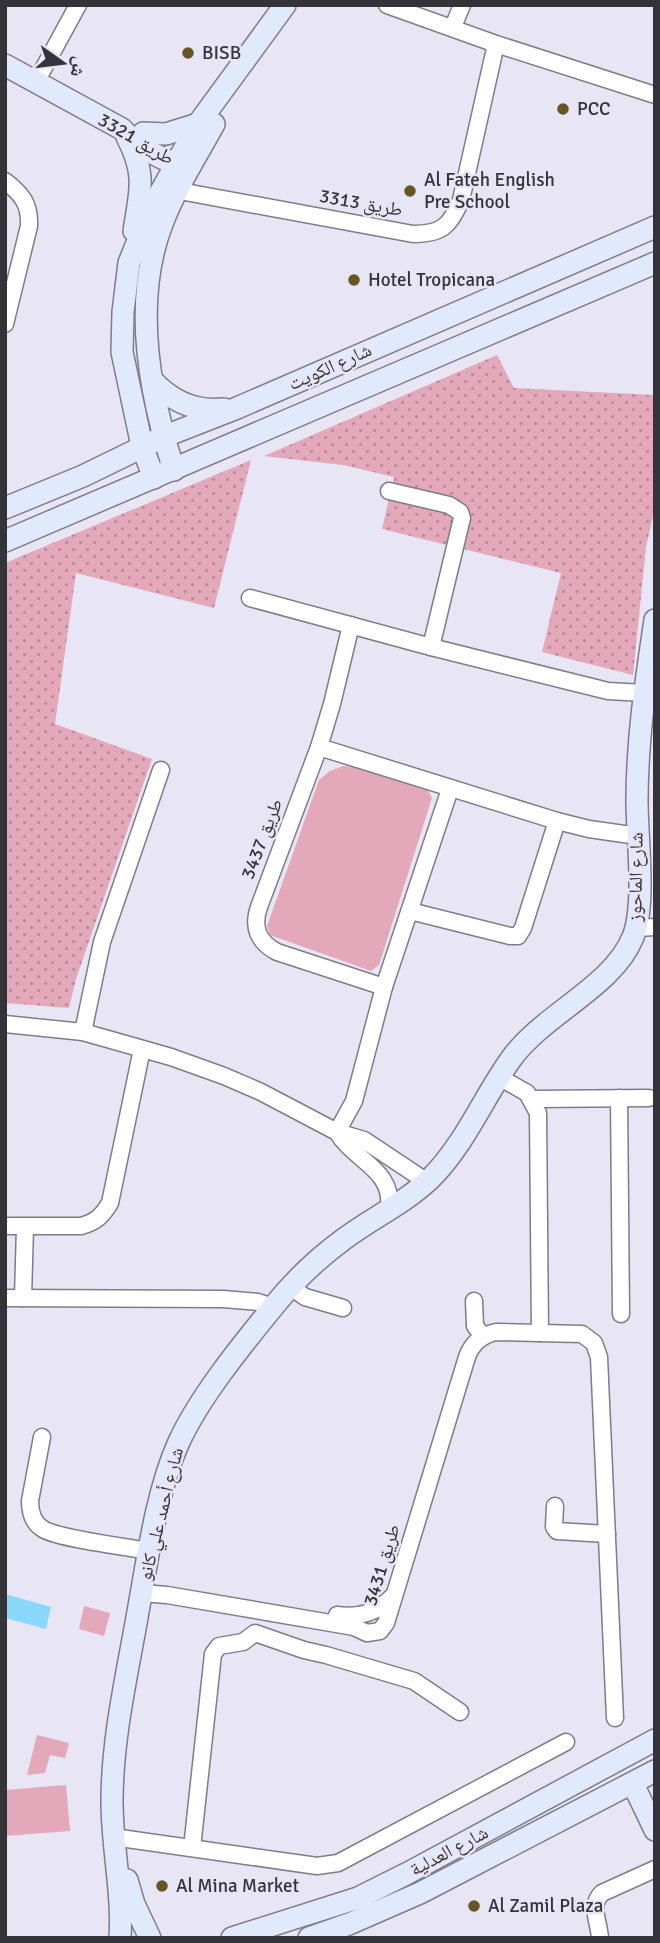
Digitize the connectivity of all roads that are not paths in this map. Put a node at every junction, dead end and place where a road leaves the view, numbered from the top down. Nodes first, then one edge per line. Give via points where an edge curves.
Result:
1 (78, 5) edge
2 (285, 5) edge
3 (387, 5) edge
4 (462, 5) edge
5 (453, 27) junction
6 (496, 44) junction
7 (246, 60) junction
8 (5, 65) edge
9 (36, 82) junction
10 (655, 94) edge
11 (198, 124) junction
12 (133, 131) junction
13 (186, 161) junction
14 (5, 181) edge
15 (170, 189) junction
16 (655, 227) edge
17 (129, 263) junction
18 (655, 263) edge
19 (655, 277) edge
20 (620, 278) junction
21 (5, 324) edge
22 (152, 380) junction
23 (237, 408) junction
24 (134, 411) junction
25 (163, 436) junction
26 (142, 446) junction
27 (174, 470) junction
28 (83, 476) junction
29 (154, 478) junction
30 (389, 491) dead end
31 (5, 508) edge
32 (5, 541) edge
33 (250, 598) dead end
34 (655, 620) edge
35 (351, 625) junction
36 (431, 647) junction
37 (644, 693) junction
38 (318, 747) junction
39 (160, 770) dead end
40 (450, 789) junction
41 (557, 821) junction
42 (638, 836) junction
43 (410, 911) junction
44 (645, 927) edge
45 (384, 987) junction
46 (5, 1024) edge
47 (83, 1032) junction
48 (142, 1049) junction
49 (499, 1077) junction
50 (619, 1098) junction
51 (649, 1098) dead end
52 (533, 1099) junction
53 (337, 1132) junction
54 (419, 1188) junction
55 (389, 1209) junction
56 (5, 1226) edge
57 (24, 1227) junction
58 (291, 1287) junction
59 (5, 1297) edge
60 (23, 1298) junction
61 (474, 1301) dead end
62 (273, 1307) junction
63 (342, 1308) dead end
64 (621, 1314) dead end
65 (540, 1333) junction
66 (483, 1336) junction
67 (42, 1437) dead end
68 (555, 1506) dead end
69 (607, 1534) junction
70 (150, 1551) junction
71 (143, 1585) junction
72 (259, 1606) junction
73 (256, 1633) junction
74 (460, 1712) dead end
75 (615, 1718) dead end
76 (655, 1740) edge
77 (566, 1742) dead end
78 (655, 1771) edge
79 (633, 1784) junction
80 (655, 1830) edge
81 (114, 1839) junction
82 (192, 1848) junction
83 (655, 1869) edge
84 (120, 1938) edge
85 (150, 1938) edge
86 (232, 1938) edge
87 (309, 1938) edge
88 (600, 1938) edge

1 - 9 street
2 - 7 street
3 - 5 street
4 - 5 street
5 - 6 street
6 - 10 street
6 - 15 street, طريق 3313 via 461,200 440,230 413,234
7 - 11 street
7 - 13 street
8 - 9 street, طريق 3321
9 - 12 street, طريق 3321
11 - 12 street via 166,134
11 - 13 street
12 - 13 street, طريق 3321 via 138,144
12 - 17 street via 141,178
13 - 15 street
14 - 21 street via 24,196 30,216
15 - 17 street
15 - 22 street via 149,284 146,336
16 - 23 street, شارع الكويت
17 - 24 street via 122,352
18 - 20 street, شارع الكويت
19 - 20 street
20 - 27 street, شارع الكويت
22 - 23 street via 164,393 190,406
22 - 25 street
23 - 25 street, شارع الكويت
24 - 26 street
24 - 28 street via 122,440
25 - 26 street, شارع الكويت
25 - 27 street
26 - 28 street, شارع الكويت
26 - 29 street
27 - 29 street, شارع الكويت
28 - 31 street, شارع الكويت
29 - 32 street, شارع الكويت
30 - 36 street via 455,508 462,518
33 - 35 street
34 - 37 street, شارع الماحوز
35 - 36 street
35 - 38 street, طريق 3437
36 - 37 street via 608,691
37 - 42 street, شارع الماحوز
38 - 40 street
38 - 45 street, طريق 3437 via 255,917 256,928 267,947 277,952
39 - 47 street via 102,942
40 - 41 street
40 - 43 street
41 - 42 street
41 - 43 street via 519,936
42 - 44 street, شارع الماحوز via 639,915
43 - 45 street
44 - 49 street, شارع الماحوز via 612,967 531,1035
45 - 53 street via 354,1101
46 - 47 street
47 - 48 street
48 - 53 street via 261,1092
48 - 57 street via 110,1203 103,1215 81,1226
49 - 52 street
49 - 54 street, شارع الماحوز via 458,1146
50 - 51 street
50 - 52 street
50 - 64 street
52 - 65 street via 538,1114
53 - 54 street via 370,1143
53 - 55 street via 347,1147 381,1174 390,1194
54 - 55 street, شارع أحمد علي كانو
55 - 58 street, شارع أحمد علي كانو via 344,1239
56 - 57 street
57 - 60 street
58 - 62 street, شارع أحمد علي كانو
58 - 63 street via 305,1297
59 - 60 street
60 - 62 street via 223,1299 258,1301
61 - 66 street via 475,1326
62 - 70 street, شارع أحمد علي كانو via 197,1409 178,1443
65 - 66 street
65 - 69 street via 582,1334 598,1349
66 - 72 street, طريق 3431 via 467,1357 380,1631 367,1633 340,1620
67 - 70 street via 30,1501 38,1526 54,1534
68 - 69 street via 557,1531
69 - 75 street
70 - 71 street, شارع أحمد علي كانو
71 - 72 street, طريق 3431 via 160,1583
71 - 81 street, شارع أحمد علي كانو via 116,1740
72 - 73 street
73 - 74 street via 414,1681
73 - 82 street via 243,1642 219,1646 213,1654
76 - 86 street, شارع العدلية via 358,1898
77 - 82 street via 338,1863 317,1866
78 - 79 street, شارع العدلية
79 - 80 street
79 - 87 street, شارع العدلية via 420,1894
81 - 82 street
81 - 84 street, شارع أحمد علي كانو
81 - 85 street, شارع أحمد علي كانو
83 - 88 street via 596,1899

